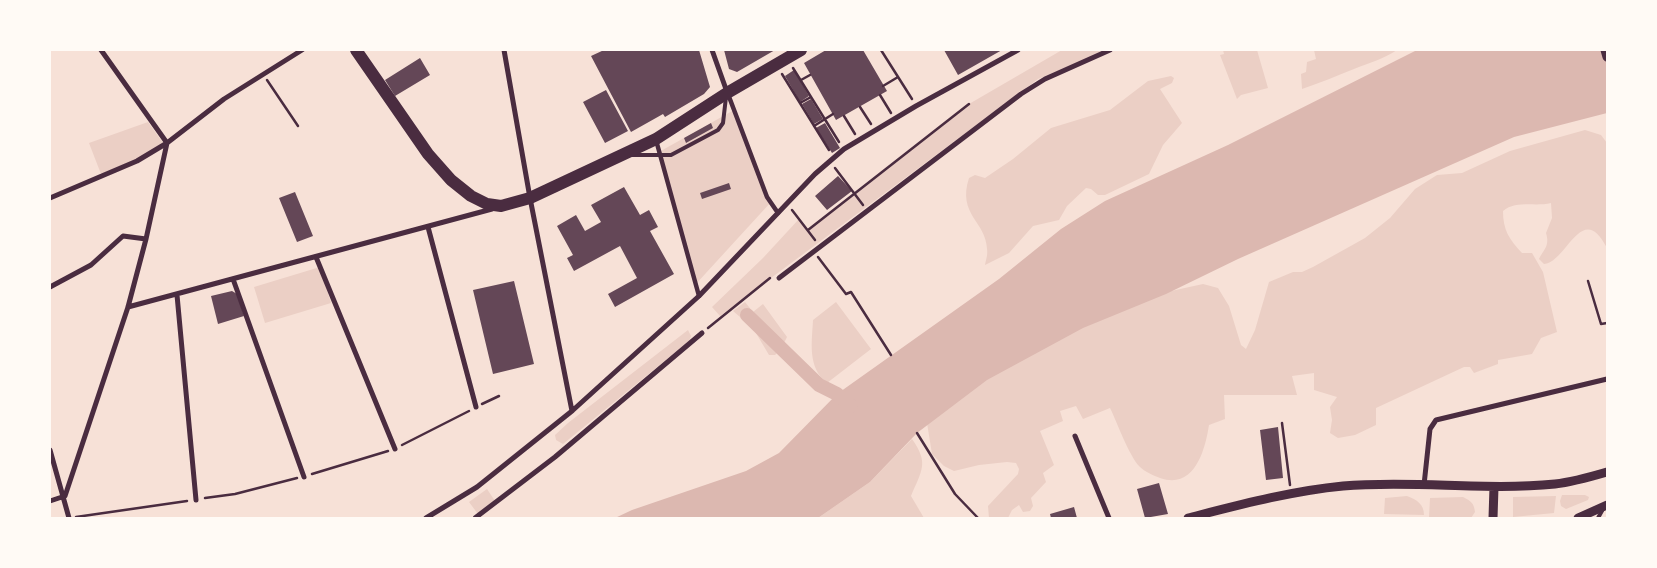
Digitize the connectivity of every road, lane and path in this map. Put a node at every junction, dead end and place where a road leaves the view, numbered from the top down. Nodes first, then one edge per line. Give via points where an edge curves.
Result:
1 (101, 50) edge
2 (302, 50) edge
3 (356, 50) edge
4 (504, 50) edge
5 (712, 50) edge
6 (801, 50) edge
7 (881, 50) edge
8 (1018, 50) edge
9 (1110, 50) edge
10 (1605, 50) edge
11 (1607, 57) edge
12 (782, 61) junction
13 (263, 75) junction
14 (810, 75) dead end
15 (898, 77) junction
16 (801, 80) junction
17 (883, 86) dead end
18 (727, 93) junction
19 (880, 95) dead end
20 (811, 97) junction
21 (800, 103) junction
22 (969, 104) dead end
23 (860, 106) dead end
24 (916, 106) junction
25 (833, 114) dead end
26 (844, 116) dead end
27 (825, 119) junction
28 (894, 119) junction
29 (298, 126) dead end
30 (814, 126) junction
31 (875, 130) junction
32 (656, 139) junction
33 (858, 140) junction
34 (167, 143) junction
35 (844, 149) junction
36 (622, 155) junction
37 (660, 157) junction
38 (831, 159) junction
39 (855, 194) junction
40 (50, 198) edge
41 (530, 198) junction
42 (787, 203) junction
43 (502, 206) junction
44 (868, 211) junction
45 (778, 213) junction
46 (428, 227) junction
47 (808, 230) junction
48 (146, 239) junction
49 (821, 247) junction
50 (814, 252) junction
51 (316, 257) junction
52 (779, 278) joint
53 (233, 279) junction
54 (1588, 281) dead end
55 (50, 287) edge
56 (176, 295) junction
57 (698, 296) junction
58 (128, 307) junction
59 (1607, 323) edge
60 (702, 333) joint
61 (891, 355) dead end
62 (1607, 379) edge
63 (499, 396) dead end
64 (476, 407) junction
65 (572, 411) junction
66 (1282, 423) dead end
67 (917, 433) dead end
68 (1075, 436) dead end
69 (394, 448) junction
70 (50, 450) edge
71 (1607, 472) edge
72 (304, 477) junction
73 (1424, 485) junction
74 (1494, 487) junction
75 (1291, 494) junction
76 (64, 496) junction
77 (196, 500) junction
78 (50, 501) edge
79 (1606, 505) edge
80 (69, 518) edge
81 (426, 518) edge
82 (475, 518) edge
83 (978, 518) edge
84 (1109, 518) edge
85 (1188, 518) edge
86 (1493, 518) edge
87 (1578, 518) edge
88 (1598, 518) edge

1 - 34 street
2 - 13 street
3 - 43 main road via 428,154 451,180 470,196 487,204
4 - 41 street
5 - 18 street
6 - 12 main road
7 - 15 path
8 - 24 street
9 - 44 street via 1021,94
10 - 11 street
12 - 16 path
12 - 18 main road
12 - 21 path
13 - 29 path
13 - 34 street via 224,99
14 - 16 path
15 - 17 path
15 - 24 path
16 - 20 path
18 - 32 main road
18 - 37 lane via 720,129 676,154
18 - 45 street via 768,197
19 - 28 path
20 - 21 path
20 - 27 path
21 - 30 path
22 - 39 path
23 - 31 path
24 - 28 street
25 - 27 path
26 - 33 path
27 - 30 path
27 - 35 path
28 - 31 street
30 - 38 path
31 - 33 street
32 - 36 main road
32 - 37 street
33 - 35 street
34 - 40 street via 129,164
34 - 48 street
35 - 38 street
36 - 37 lane
36 - 41 main road
37 - 57 street
38 - 39 path
38 - 42 street
39 - 44 path
39 - 47 path
41 - 43 main road
41 - 65 street
42 - 45 street
42 - 47 path
43 - 46 street
44 - 49 street
45 - 57 street
46 - 51 street
46 - 64 street
47 - 49 path
48 - 55 street via 123,236 91,265
48 - 58 street
49 - 50 street
50 - 52 street
50 - 61 path via 846,294 851,292
51 - 53 street
51 - 69 street
52 - 60 path via 775,274
53 - 56 street
53 - 72 street
54 - 59 path via 1601,324
56 - 58 street
56 - 77 street
57 - 65 street
58 - 76 street
60 - 82 street via 556,457
62 - 73 street via 1436,420 1430,429
63 - 64 path
64 - 69 path
65 - 81 street via 477,486
66 - 75 path
67 - 83 path via 955,494
68 - 84 street
69 - 72 path
70 - 76 street
71 - 74 street via 1556,484
72 - 77 path
73 - 74 street
73 - 75 street via 1344,486
74 - 86 street
75 - 85 street
76 - 78 street
76 - 80 street
77 - 80 path
79 - 87 street
79 - 88 lane

